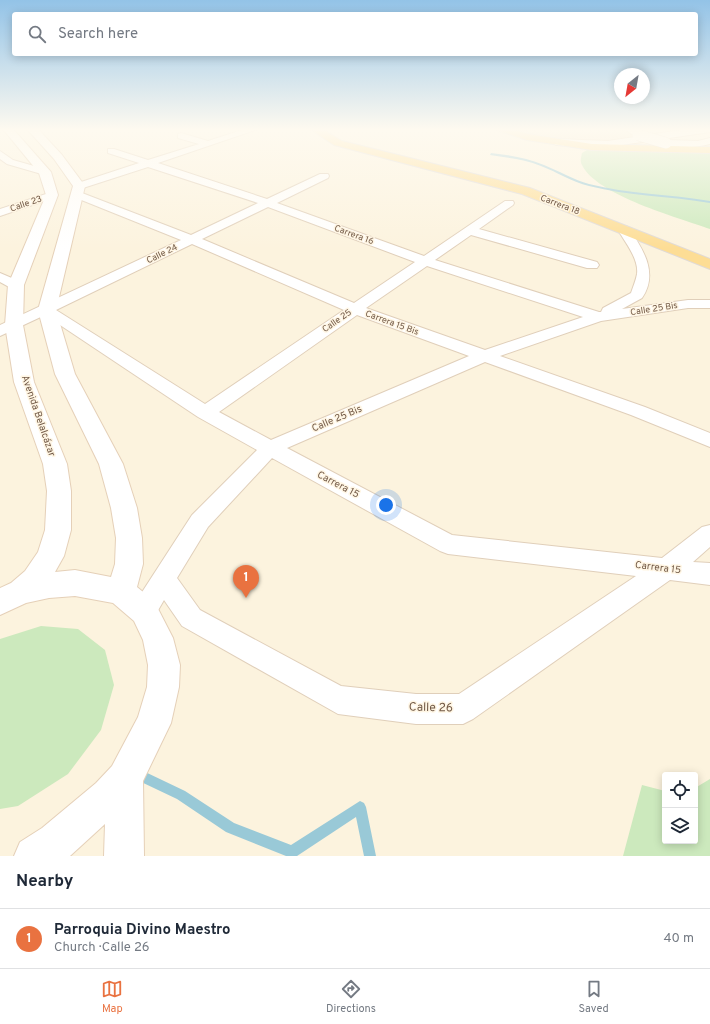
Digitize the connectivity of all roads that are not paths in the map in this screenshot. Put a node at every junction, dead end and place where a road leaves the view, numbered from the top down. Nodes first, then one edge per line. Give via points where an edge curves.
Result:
1 (34, 169) edge
2 (42, 169) edge
3 (66, 169) edge
4 (136, 169) edge
5 (165, 169) edge
6 (443, 169) edge
7 (45, 172) junction
8 (324, 176) dead end
9 (79, 190) junction
10 (52, 195) junction
11 (267, 203) junction
12 (509, 203) dead end
13 (0, 213) edge
14 (468, 230) junction
15 (624, 230) junction
16 (191, 239) junction
17 (426, 261) junction
18 (710, 264) edge
19 (592, 265) dead end
20 (0, 278) edge
21 (16, 285) junction
22 (710, 304) edge
23 (354, 309) junction
24 (46, 310) junction
25 (598, 317) junction
26 (7, 328) edge
27 (484, 356) junction
28 (205, 413) junction
29 (710, 440) edge
30 (270, 448) junction
31 (710, 534) edge
32 (666, 569) junction
33 (710, 574) edge
34 (163, 578) junction
35 (121, 592) junction
36 (10, 597) edge
37 (144, 611) junction
38 (125, 778) junction
39 (34, 856) edge
40 (124, 856) edge

1 - 7 street
2 - 7 main road
3 - 9 main road
4 - 9 street
5 - 11 street, Carrera 16
6 - 15 main road, Carrera 18 via 526,191
7 - 10 main road
8 - 11 street, Calle 24
9 - 16 street, Carrera 15 Bis
9 - 24 main road
10 - 13 street, Calle 23
10 - 21 main road, Avenida Belalcázar
11 - 16 street, Calle 24
11 - 17 street, Carrera 16
12 - 14 street, Calle 25
14 - 17 street, Calle 25
14 - 19 street
15 - 18 main road, Carrera 18
15 - 25 street, Calle 25 Bis via 643,265 642,284 637,295
16 - 23 street, Carrera 15 Bis
16 - 24 street, Calle 24
17 - 23 street, Calle 25
17 - 25 street, Carrera 16
20 - 21 street
21 - 26 main road, Avenida Belalcázar
22 - 25 street, Calle 25 Bis via 688,304
23 - 27 street, Carrera 15 Bis
23 - 28 street, Calle 25
24 - 26 street, Calle 24
24 - 28 street, Carrera 15
24 - 35 main road via 65,374 111,464 124,508 129,538 129,564
25 - 27 street, Calle 25 Bis
26 - 36 main road, Avenida Belalcázar via 55,464 59,491 58,530 50,556 35,580
27 - 29 street, Carrera 15 Bis via 638,411
27 - 30 street, Calle 25 Bis
28 - 30 street, Carrera 15
30 - 32 street, Carrera 15 via 448,544
30 - 34 street, Calle 25 Bis via 200,521
31 - 32 street, Calle 26
32 - 33 street, Carrera 15
32 - 34 street, Calle 26 via 463,709 416,709 338,700 191,618
34 - 37 street, Calle 25 Bis
35 - 36 main road via 74,583 50,585
35 - 37 main road
37 - 38 main road via 158,638 164,664 163,687 154,723
38 - 39 main road via 109,796 56,842
38 - 40 main road

